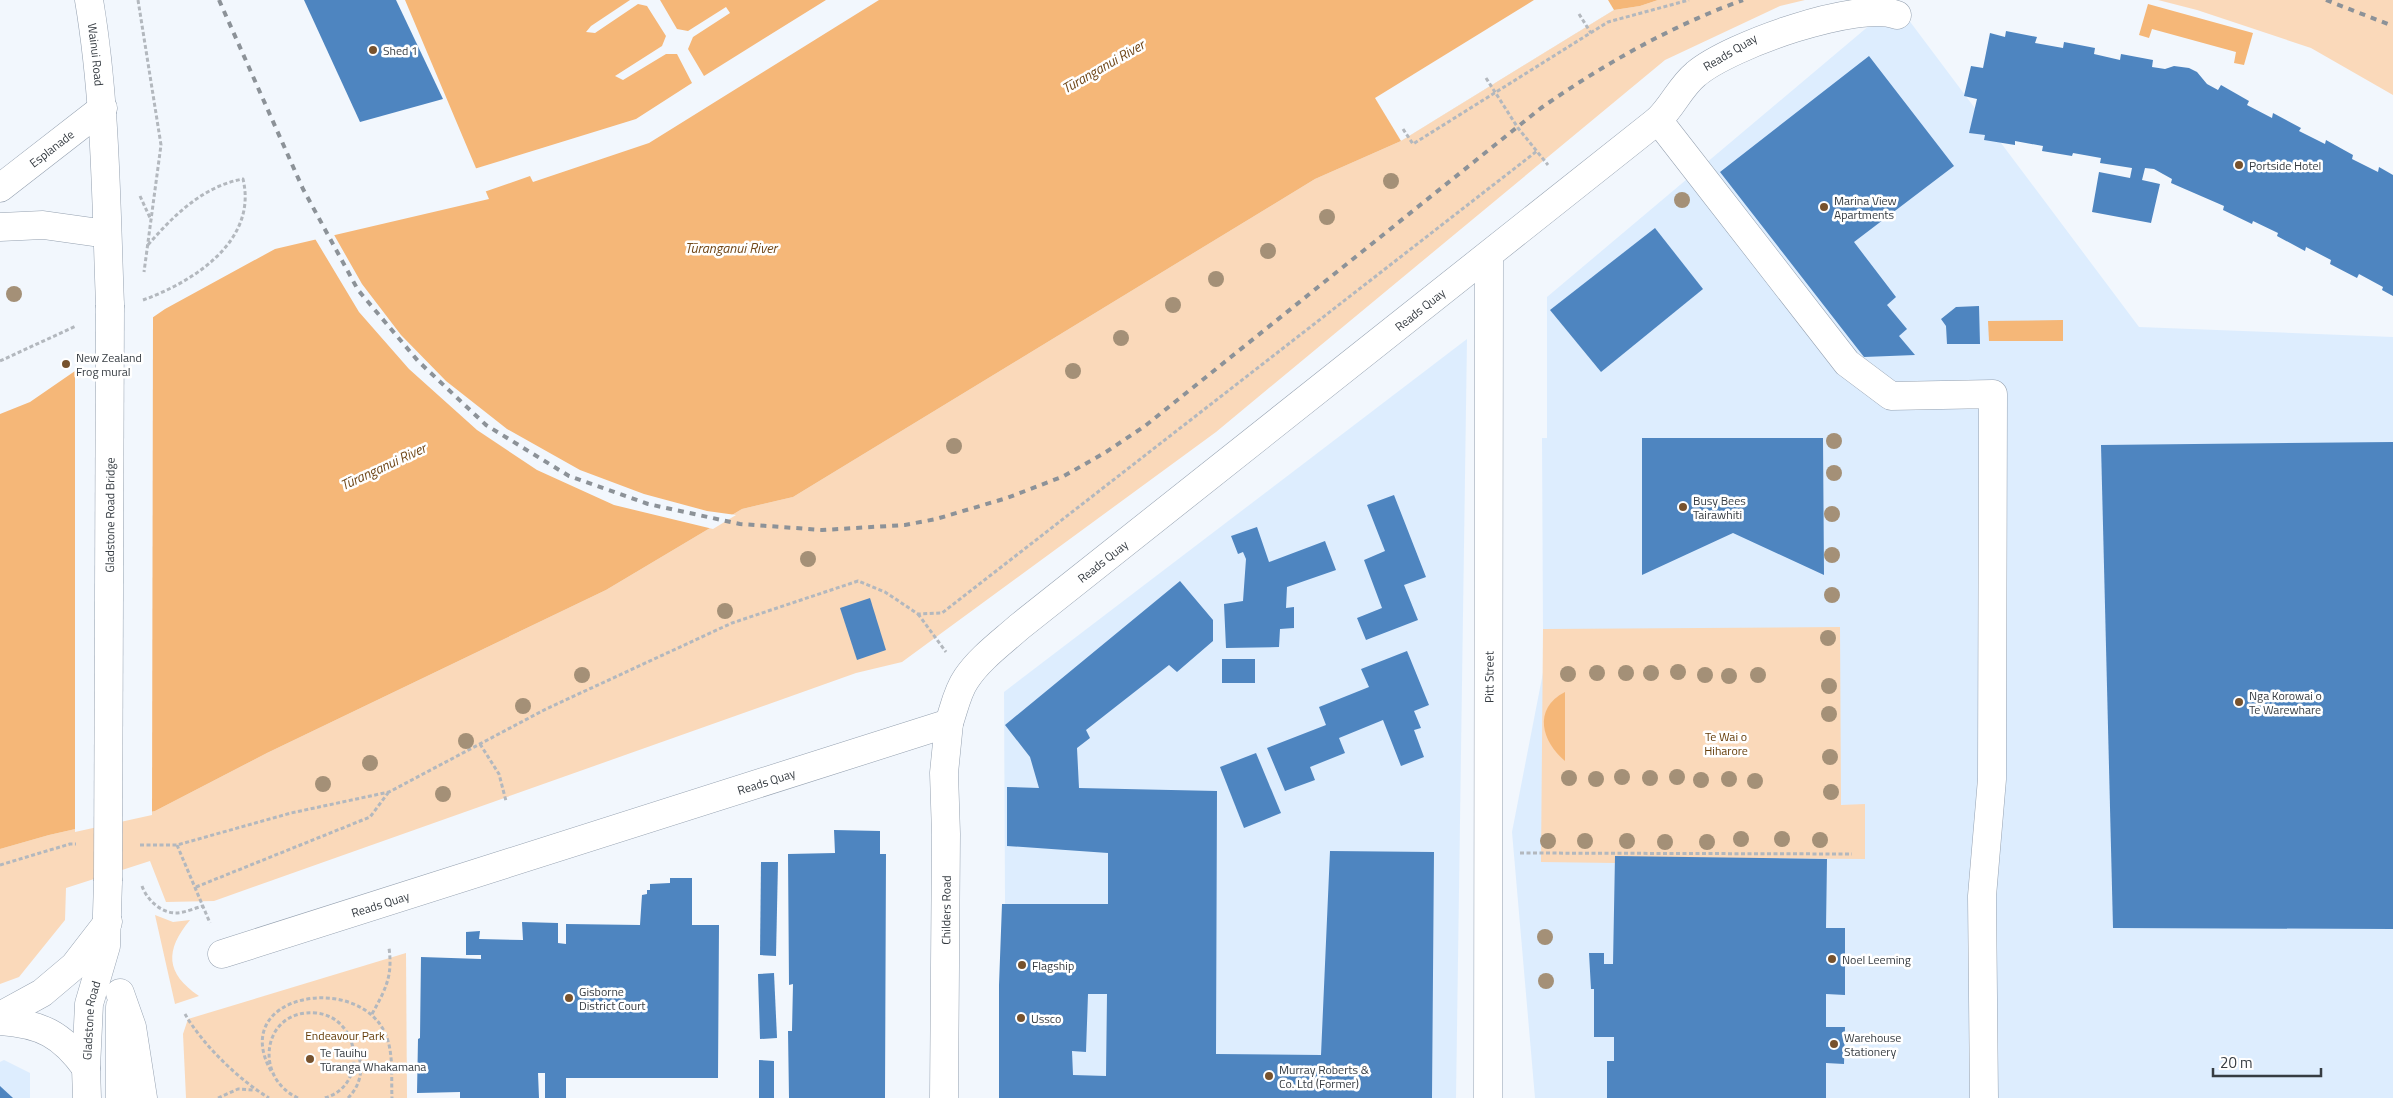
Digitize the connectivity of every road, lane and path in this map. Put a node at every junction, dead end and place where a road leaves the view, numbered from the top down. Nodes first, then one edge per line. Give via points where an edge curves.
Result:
1 (90, 0) edge
2 (138, 0) edge
3 (1689, 0) edge
4 (1579, 14) dead end
5 (1897, 15) dead end
6 (1591, 33) junction
7 (1486, 78) dead end
8 (1494, 93) junction
9 (103, 108) junction
10 (1658, 120) junction
11 (1404, 129) dead end
12 (1537, 151) junction
13 (0, 188) edge
14 (1570, 190) junction
15 (0, 227) edge
16 (108, 234) junction
17 (147, 246) junction
18 (1489, 255) junction
19 (143, 278) dead end
20 (182, 283) dead end
21 (6, 357) dead end
22 (0, 361) edge
23 (918, 614) junction
24 (966, 679) junction
25 (949, 723) junction
26 (480, 744) junction
27 (389, 792) junction
28 (506, 801) dead end
29 (153, 845) dead end
30 (178, 845) junction
31 (1540, 852) dead end
32 (1838, 854) junction
33 (1852, 854) dead end
34 (1838, 860) dead end
35 (196, 887) junction
36 (149, 900) dead end
37 (107, 934) junction
38 (388, 948) dead end
39 (222, 954) dead end
40 (120, 993) junction
41 (185, 1014) dead end
42 (372, 1014) junction
43 (0, 1016) edge
44 (0, 1021) edge
45 (352, 1041) junction
46 (86, 1068) junction
47 (271, 1071) junction
48 (254, 1090) junction
49 (87, 1098) edge
50 (120, 1098) edge
51 (144, 1098) edge
52 (218, 1098) edge
53 (269, 1098) edge
54 (298, 1098) edge
55 (324, 1098) edge
56 (348, 1098) edge
57 (392, 1098) edge
58 (944, 1098) edge
59 (1488, 1098) edge
60 (1984, 1098) edge

1 - 9 main road, Wainui Road
2 - 17 path via 160,145
3 - 6 path via 1608,22
4 - 6 path
5 - 10 main road, Reads Quay via 1886,6 1873,2 1848,3 1811,12 1763,33 1723,54 1697,73
6 - 8 path
7 - 8 path
8 - 11 path via 1413,144
8 - 12 path
9 - 13 main road, Esplanade
9 - 16 main road, Gladstone Road Bridge
10 - 14 main road, Reads Quay
10 - 60 main road via 1847,363 1891,396 1992,394 1992,779 1983,888
12 - 14 path
12 - 23 path via 942,613
14 - 18 main road, Reads Quay
15 - 16 main road via 43,225
16 - 37 main road, Gladstone Road Bridge, bridge
17 - 19 path
17 - 20 path via 168,222 197,198 228,182 243,179 247,196 241,219 223,251
18 - 24 main road, Reads Quay via 1056,596 991,652
18 - 59 main road, Pitt Street
21 - 22 path
23 - 24 path
23 - 26 path via 885,592 858,581 732,623 546,709
24 - 25 main road, Reads Quay
25 - 39 main road, Reads Quay
25 - 58 main road, Childers Road via 944,773
26 - 27 path
26 - 28 path via 499,774
27 - 30 path via 291,813
27 - 35 path via 370,817
29 - 30 path
30 - 35 path
31 - 32 path
32 - 33 path
32 - 34 path
35 - 36 path via 203,906 177,913 164,910
37 - 40 main road, Gladstone Road
37 - 43 main road via 42,992
37 - 46 main road, Gladstone Road via 89,1004
38 - 42 path via 391,973
40 - 50 main road, Gladstone Road
40 - 51 main road via 132,1027
41 - 48 path via 228,1066
42 - 47 path via 336,998 311,999 284,1007 265,1024 261,1036 264,1058
42 - 57 path via 389,1044
44 - 46 main road via 40,1027 74,1051
45 - 47 path via 342,1026 330,1017 302,1014 277,1029 270,1042 268,1057
45 - 55 path via 355,1050 350,1078 341,1089
45 - 56 path via 362,1071 354,1092
46 - 49 main road, Gladstone Road
47 - 54 path via 278,1084
48 - 52 path via 238,1089
48 - 53 path

